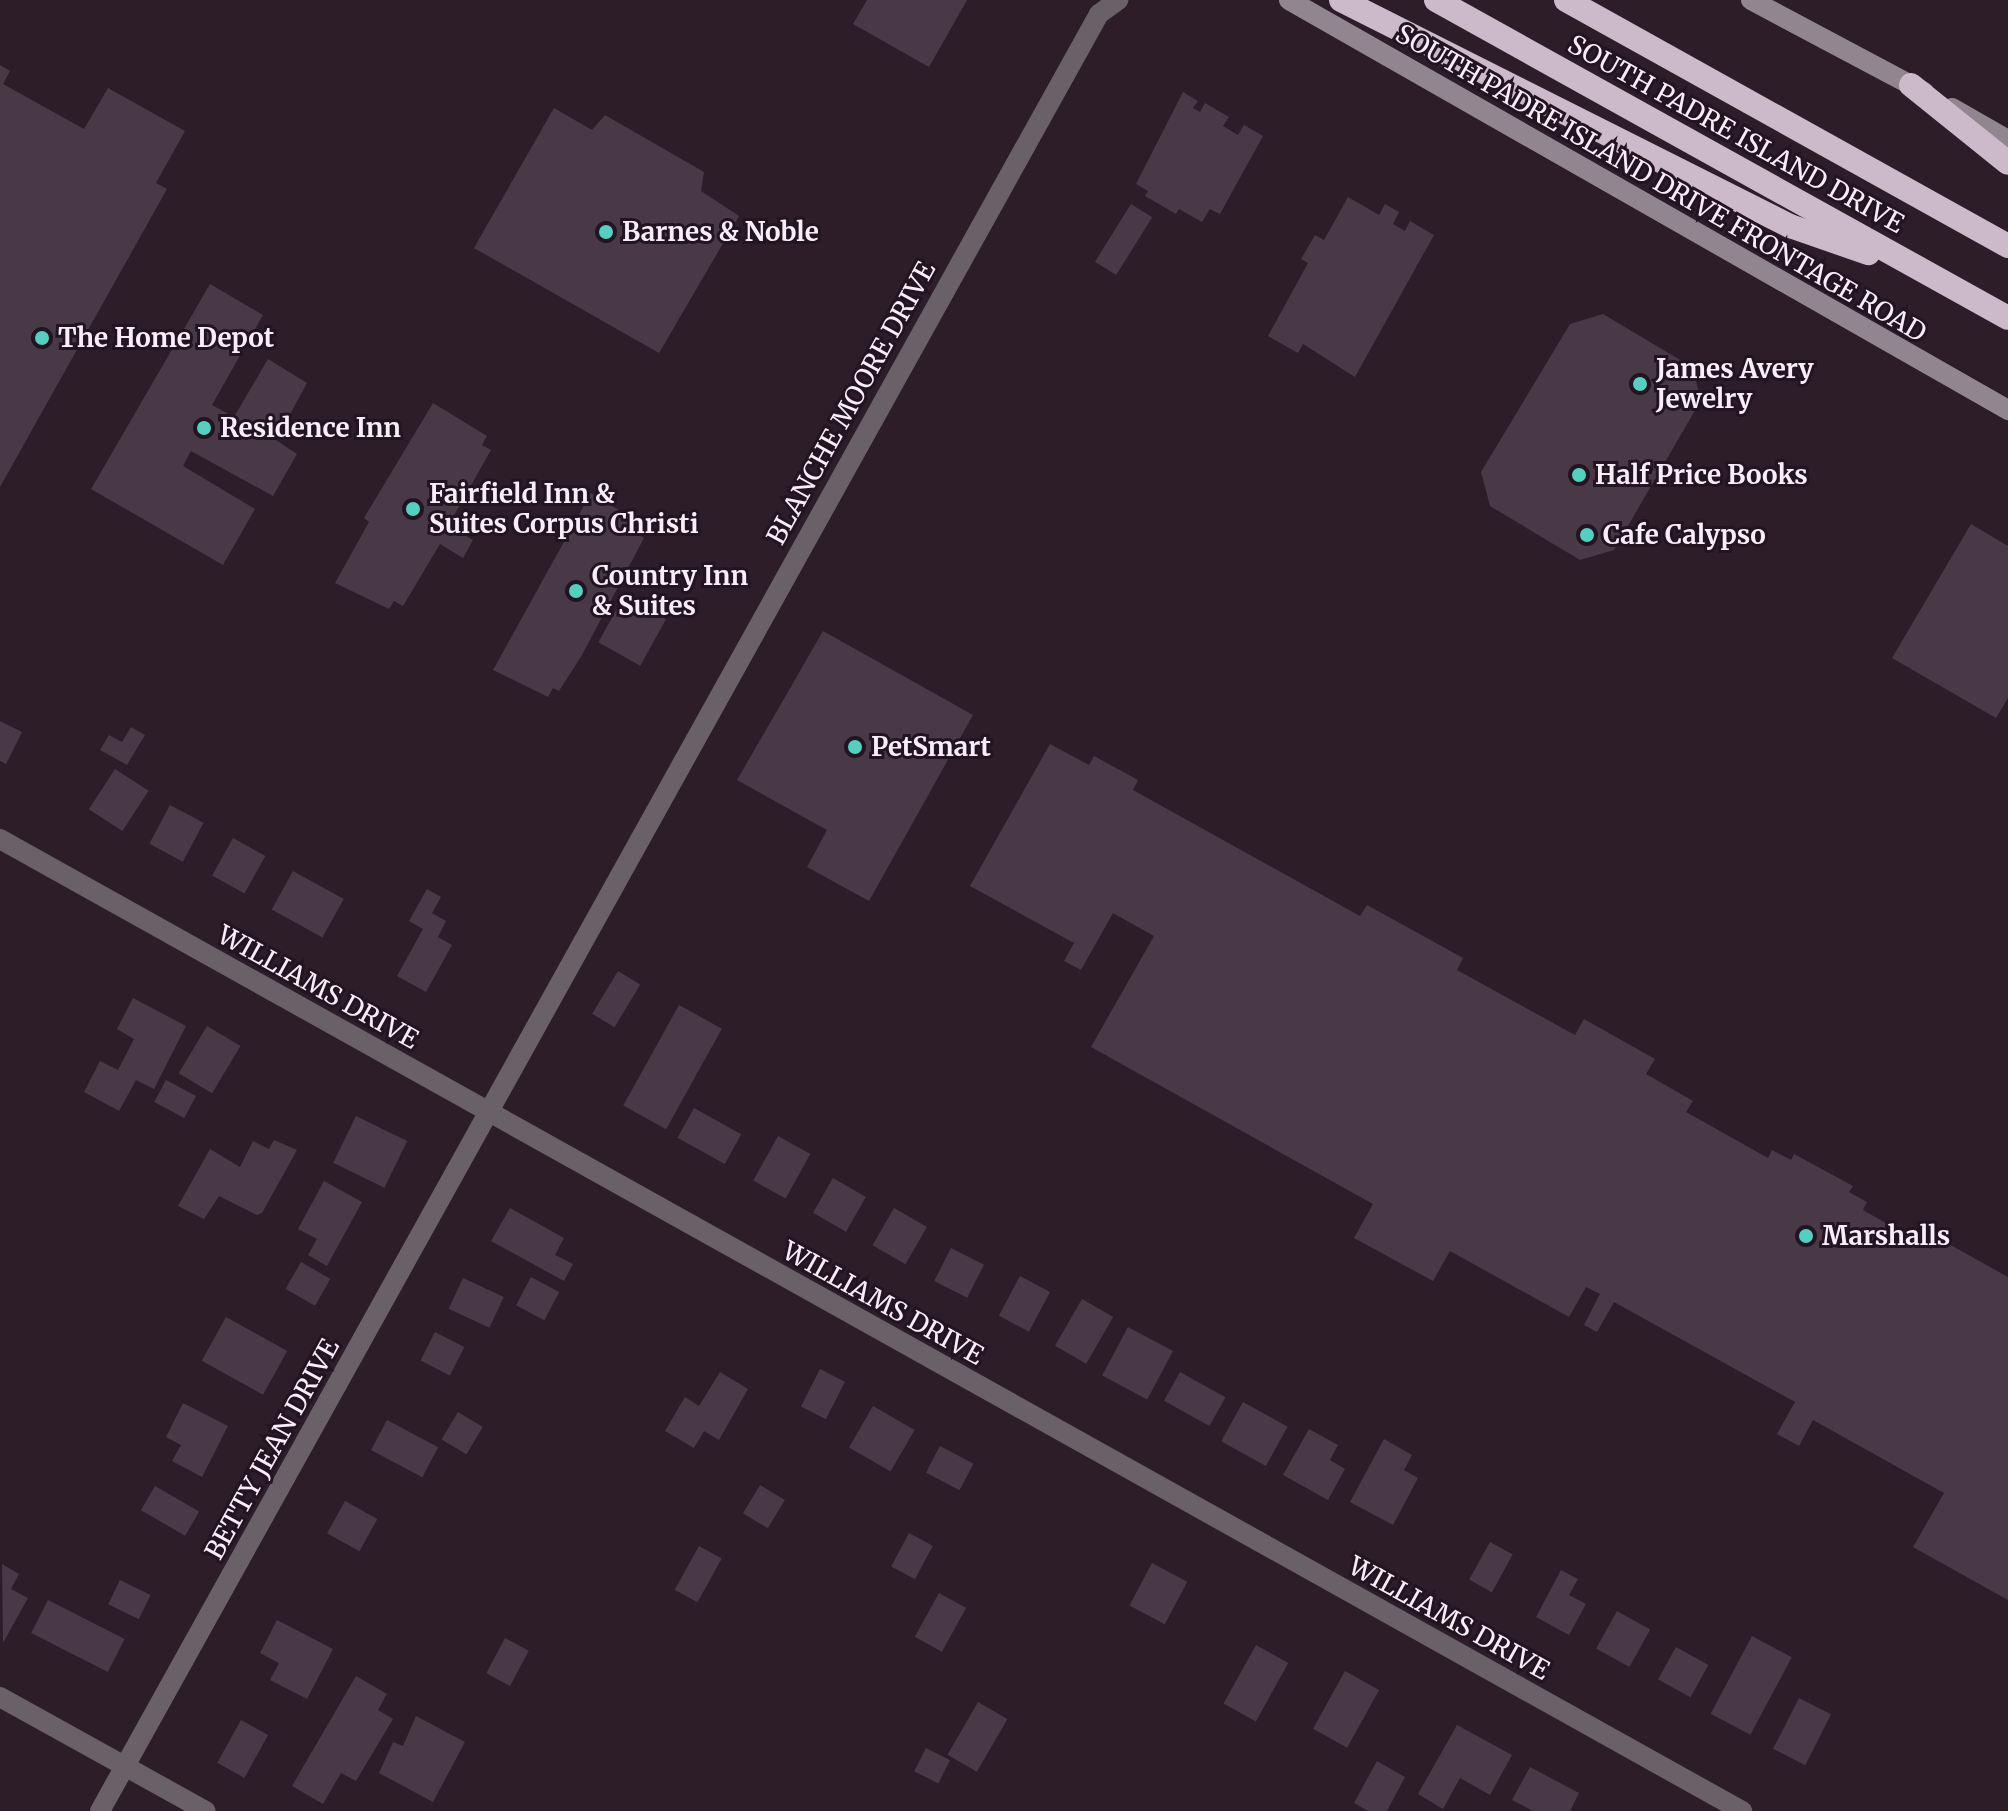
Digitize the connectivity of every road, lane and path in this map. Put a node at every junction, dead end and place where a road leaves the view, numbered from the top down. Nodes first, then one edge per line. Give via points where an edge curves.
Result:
1 (1118, 0) edge
2 (1289, 0) edge
3 (1341, 0) edge
4 (1436, 0) edge
5 (1566, 0) edge
6 (1751, 0) edge
7 (1099, 7) edge
8 (1911, 85) junction
9 (2008, 140) edge
10 (2008, 163) edge
11 (2008, 246) edge
12 (1931, 274) junction
13 (2008, 318) edge
14 (2008, 410) edge
15 (0, 839) edge
16 (489, 1113) junction
17 (0, 1697) edge
18 (125, 1766) junction
19 (100, 1811) edge
20 (206, 1811) edge
21 (1742, 1811) edge

1 - 7 street, BLANCHE MOORE DRIVE
2 - 14 main road, SOUTH PADRE ISLAND DRIVE FRONTAGE ROAD
3 - 12 highway via 1790,226
4 - 12 highway, SOUTH PADRE ISLAND DRIVE
5 - 11 highway, SOUTH PADRE ISLAND DRIVE
6 - 8 main road
7 - 16 street, BLANCHE MOORE DRIVE
8 - 9 main road
8 - 10 highway
12 - 13 highway, SOUTH PADRE ISLAND DRIVE
15 - 16 street, WILLIAMS DRIVE
16 - 18 street, BETTY JEAN DRIVE
16 - 21 street, WILLIAMS DRIVE
17 - 18 street
18 - 19 street, BETTY JEAN DRIVE
18 - 20 street

